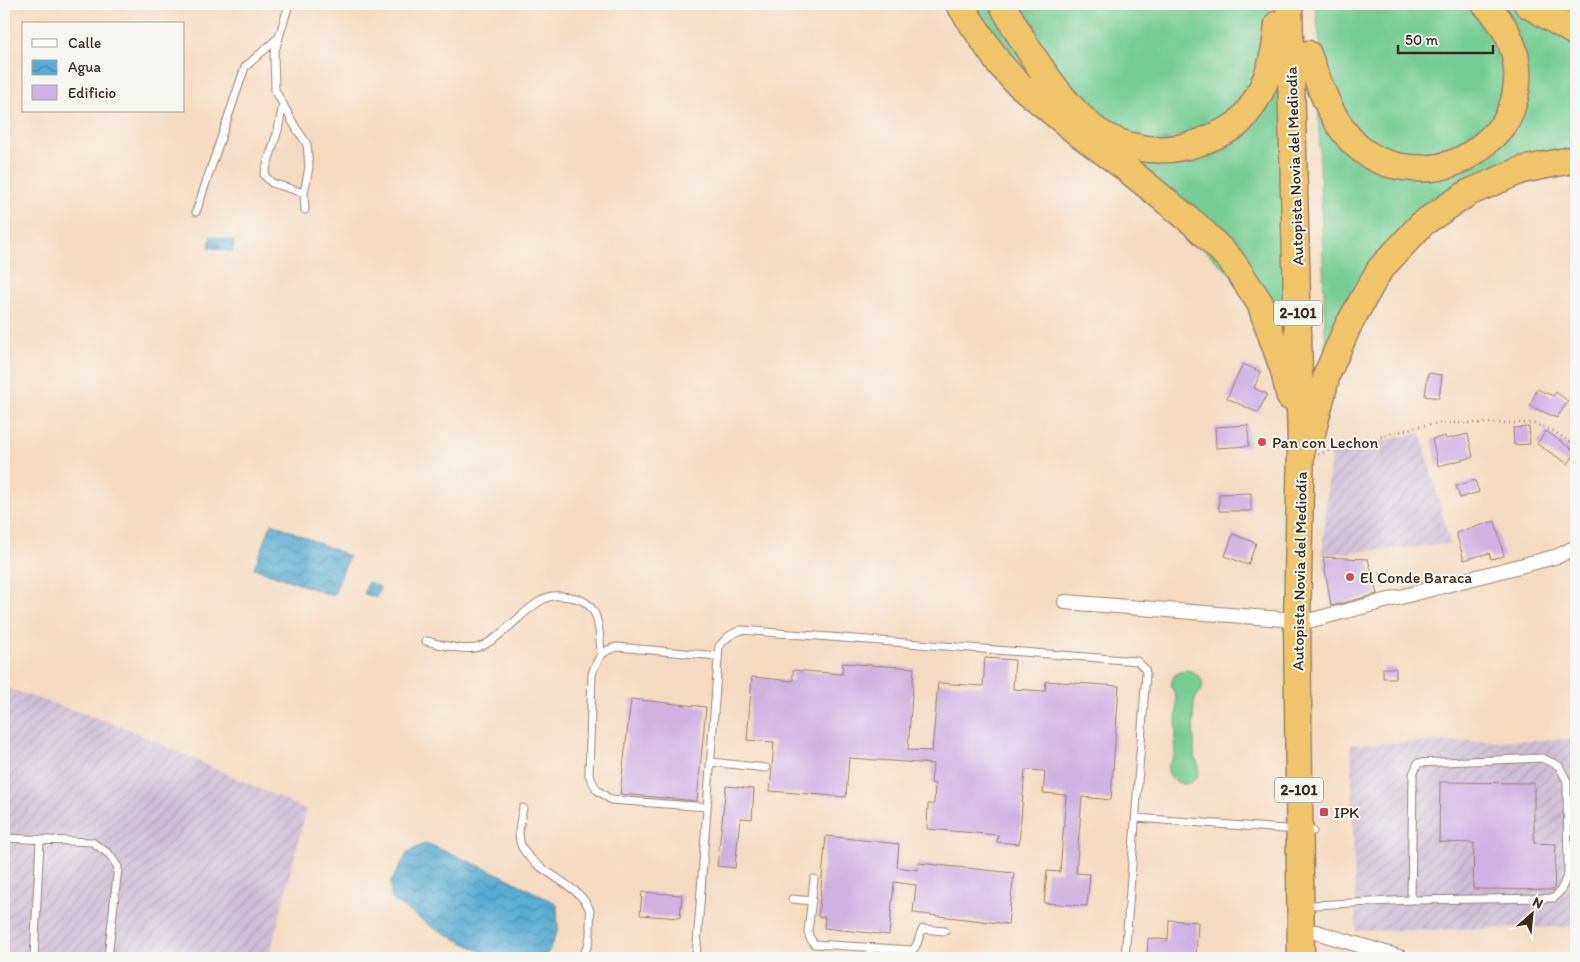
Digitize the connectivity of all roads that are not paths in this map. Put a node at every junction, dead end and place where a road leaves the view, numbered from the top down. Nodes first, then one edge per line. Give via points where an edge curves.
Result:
1 (288, 4) edge
2 (959, 4) edge
3 (1002, 4) edge
4 (1280, 4) edge
5 (1289, 4) edge
6 (1306, 4) edge
7 (1486, 4) edge
8 (1527, 4) edge
9 (1576, 33) edge
10 (279, 38) junction
11 (1308, 54) junction
12 (283, 104) junction
13 (1576, 159) edge
14 (304, 192) junction
15 (305, 210) dead end
16 (196, 212) dead end
17 (1308, 444) junction
18 (1576, 547) edge
19 (1065, 602) dead end
20 (1303, 621) junction
21 (426, 641) dead end
22 (601, 654) junction
23 (718, 656) junction
24 (711, 762) junction
25 (766, 768) dead end
26 (707, 807) junction
27 (523, 808) dead end
28 (1136, 818) junction
29 (1306, 830) junction
30 (4, 838) edge
31 (40, 840) junction
32 (814, 878) dead end
33 (792, 899) dead end
34 (1411, 900) junction
35 (812, 902) junction
36 (1314, 904) junction
37 (945, 931) dead end
38 (1308, 932) junction
39 (870, 948) junction
40 (34, 958) edge
41 (108, 958) edge
42 (580, 958) edge
43 (696, 958) edge
44 (869, 958) edge
45 (1125, 958) edge
46 (1301, 958) edge
47 (1316, 958) edge
48 (1402, 958) edge

1 - 10 lane
2 - 17 highway via 998,62 1015,81 1196,226 1231,260 1260,302
3 - 4 highway via 1026,48 1080,118 1116,141 1156,151 1208,140 1242,120 1272,63
5 - 17 highway, Autopista Novia del Mediodía / 2-101
6 - 11 highway, Autopista Novia del Mediodía / 2-101
7 - 11 highway via 1510,37 1517,63 1516,92 1506,119 1497,132 1471,156 1449,165 1411,169 1390,165 1373,158 1351,141 1334,117
8 - 9 highway
10 - 12 lane via 274,54 275,90
10 - 16 lane via 245,67
11 - 17 highway, Autopista Novia del Mediodía / 2-101
12 - 14 lane via 307,144 309,167
12 - 14 lane via 264,175 272,183
13 - 17 highway via 1522,170 1468,193 1423,224 1380,269 1348,326 1327,374
14 - 15 lane
17 - 20 highway, Autopista Novia del Mediodía / 2-101
18 - 20 street via 1558,556
19 - 20 street
20 - 29 highway, Autopista Novia del Mediodía / 2-101
21 - 22 lane via 478,647 544,598 559,595 590,604 598,619
22 - 23 lane via 617,647
22 - 26 lane via 592,674 589,775 597,790 611,800
23 - 24 lane
23 - 28 lane via 719,646 741,630 1137,661 1146,674
24 - 25 lane
24 - 26 lane
26 - 43 lane
27 - 42 lane via 518,831 524,851 543,870 578,892 590,911 591,936 585,954
28 - 29 lane
28 - 45 lane
29 - 36 highway, Autopista Novia del Mediodía / 2-101
29 - 38 highway, Autopista Novia del Mediodía / 2-101
30 - 31 lane
31 - 40 lane
31 - 41 lane via 92,842 109,854 118,867
32 - 35 lane
33 - 35 lane
34 - 34 lane via 1554,898 1568,874 1567,781 1559,766 1542,758 1418,763 1413,774
34 - 36 lane
35 - 39 lane via 808,932 814,944
36 - 38 highway, Autopista Novia del Mediodía / 2-101
37 - 39 lane via 923,929 913,950
38 - 46 highway, Autopista Novia del Mediodía / 2-101
38 - 47 highway, Autopista Novia del Mediodía / 2-101
38 - 48 street
39 - 44 lane

